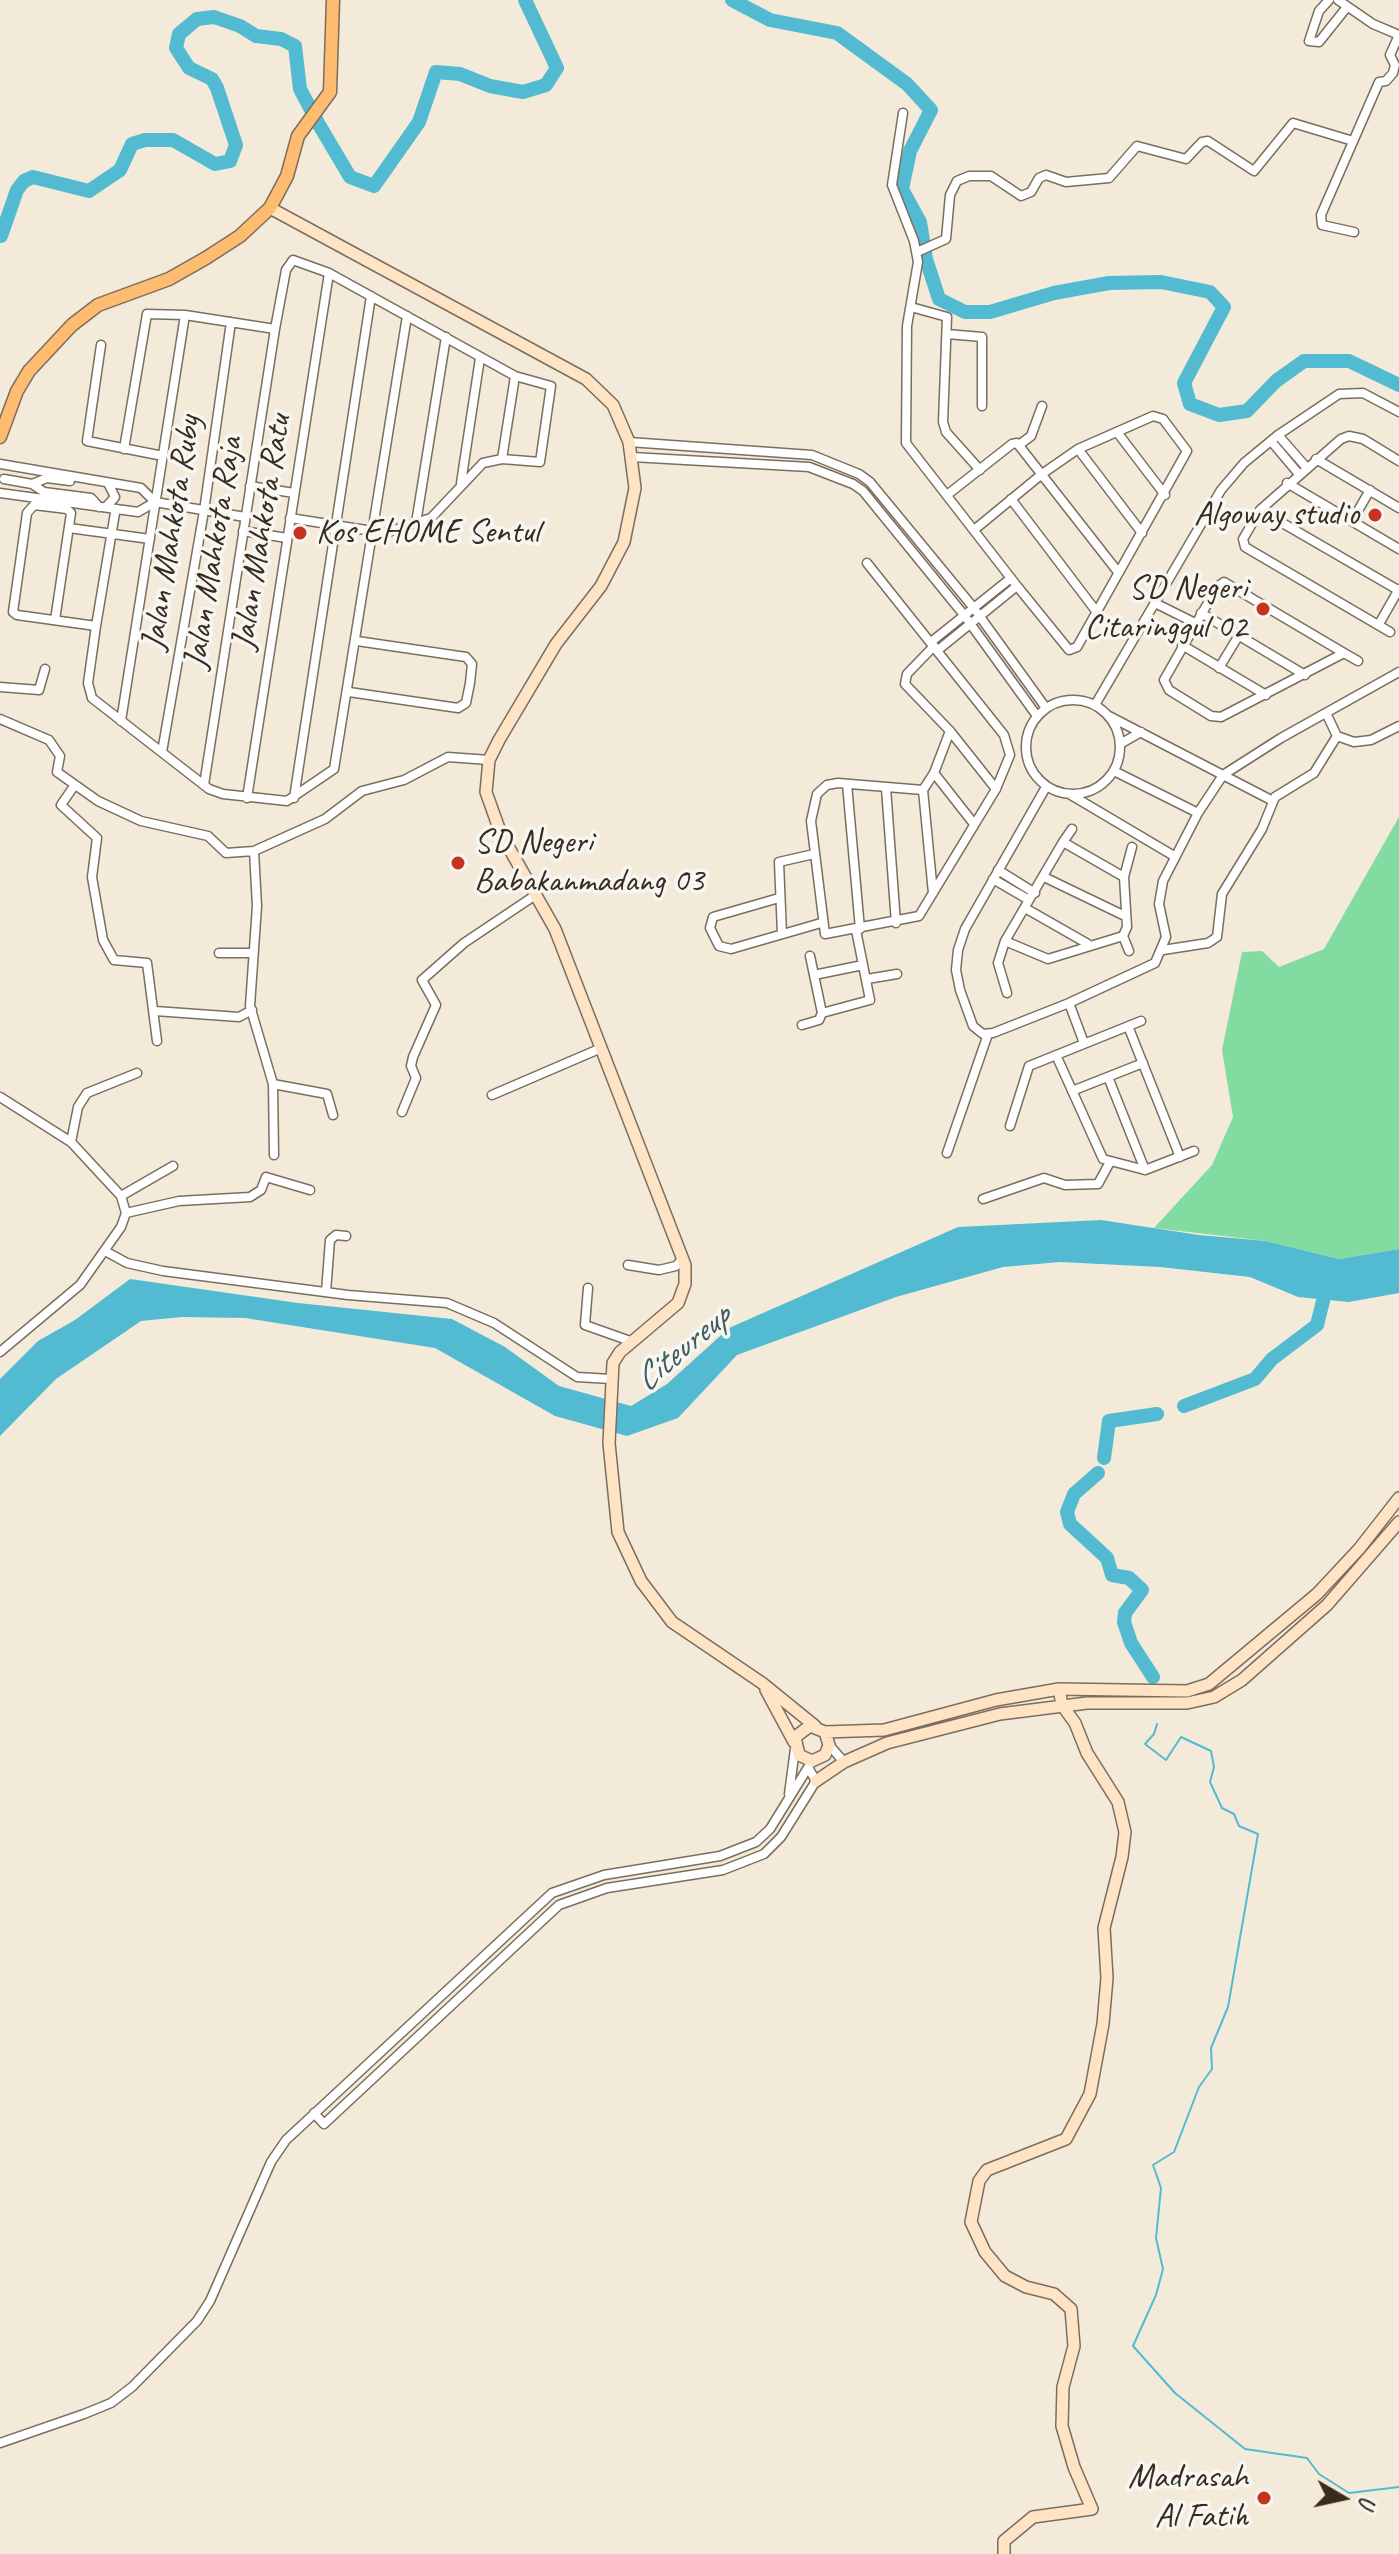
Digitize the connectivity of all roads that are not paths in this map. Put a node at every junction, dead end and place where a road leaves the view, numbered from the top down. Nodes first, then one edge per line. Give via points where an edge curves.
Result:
1 (333, 0) edge
2 (1329, 0) edge
3 (1338, 0) edge
4 (1347, 7) junction
5 (1399, 35) edge
6 (903, 113) dead end
7 (1353, 141) junction
8 (270, 208) junction
9 (1354, 232) dead end
10 (919, 251) junction
11 (329, 273) junction
12 (371, 296) junction
13 (911, 307) junction
14 (185, 315) junction
15 (407, 316) junction
16 (231, 322) junction
17 (275, 329) junction
18 (947, 334) junction
19 (446, 337) junction
20 (101, 345) dead end
21 (480, 358) junction
22 (515, 376) junction
23 (982, 406) dead end
24 (1042, 406) dead end
25 (1399, 412) edge
26 (1117, 432) junction
27 (0, 437) edge
28 (1274, 438) junction
29 (629, 442) junction
30 (1019, 445) junction
31 (124, 449) junction
32 (1078, 449) junction
33 (163, 456) junction
34 (632, 457) junction
35 (502, 459) junction
36 (1316, 459) junction
37 (1399, 461) edge
38 (0, 464) edge
39 (1306, 467) junction
40 (980, 470) junction
41 (1298, 473) junction
42 (1042, 474) junction
43 (4, 479) dead end
44 (104, 482) junction
45 (461, 483) junction
46 (1287, 483) junction
47 (32, 484) junction
48 (250, 486) junction
49 (1370, 490) junction
50 (0, 493) edge
51 (294, 493) junction
52 (947, 495) junction
53 (1165, 495) junction
54 (1011, 499) junction
55 (155, 502) junction
56 (101, 507) junction
57 (1399, 508) edge
58 (1260, 510) junction
59 (204, 511) junction
60 (115, 513) dead end
61 (245, 517) junction
62 (290, 518) junction
63 (1352, 521) junction
64 (416, 523) junction
65 (335, 525) junction
66 (69, 528) junction
67 (974, 530) junction
68 (243, 531) junction
69 (374, 531) junction
70 (1142, 533) junction
71 (111, 534) junction
72 (287, 538) junction
73 (150, 539) junction
74 (1399, 549) edge
75 (867, 563) dead end
76 (1118, 572) junction
77 (1011, 578) junction
78 (1017, 586) junction
79 (1399, 590) edge
80 (1155, 603) junction
81 (973, 607) junction
82 (1096, 611) junction
83 (1201, 613) junction
84 (980, 616) junction
85 (967, 619) junction
86 (55, 620) junction
87 (1195, 623) junction
88 (1379, 624) junction
89 (96, 626) junction
90 (1390, 632) dead end
91 (1239, 635) junction
92 (357, 641) junction
93 (1182, 645) junction
94 (934, 646) junction
95 (1344, 653) junction
96 (1358, 661) dead end
97 (1219, 668) junction
98 (45, 669) dead end
99 (1399, 672) edge
100 (1305, 675) junction
101 (0, 687) edge
102 (349, 692) junction
103 (1266, 695) junction
104 (1095, 705) junction
105 (1046, 708) junction
106 (1327, 715) junction
107 (1037, 716) junction
108 (1109, 716) junction
109 (0, 719) edge
110 (121, 721) junction
111 (1399, 726) edge
112 (950, 731) junction
113 (1141, 732) junction
114 (1337, 736) junction
115 (1120, 744) junction
116 (162, 752) junction
117 (489, 760) junction
118 (1114, 771) junction
119 (934, 773) junction
120 (1223, 775) junction
121 (847, 784) junction
122 (204, 785) junction
123 (74, 786) junction
124 (1046, 787) junction
125 (886, 788) junction
126 (996, 789) junction
127 (923, 790) junction
128 (1071, 795) junction
129 (247, 798) junction
130 (294, 798) junction
131 (1273, 801) junction
132 (1198, 813) junction
133 (974, 824) junction
134 (1072, 829) dead end
135 (1063, 842) junction
136 (1132, 847) dead end
137 (254, 851) junction
138 (814, 854) junction
139 (1174, 856) junction
140 (998, 870) junction
141 (1044, 877) junction
142 (1124, 877) junction
143 (993, 879) junction
144 (537, 894) junction
145 (933, 894) junction
146 (779, 898) junction
147 (1029, 900) junction
148 (1125, 916) junction
149 (821, 923) junction
150 (896, 923) junction
151 (858, 929) junction
152 (782, 934) junction
153 (1123, 936) junction
154 (1005, 941) junction
155 (1088, 944) junction
156 (1163, 950) junction
157 (1129, 951) dead end
158 (219, 953) dead end
159 (251, 953) junction
160 (810, 956) dead end
161 (863, 965) junction
162 (897, 974) dead end
163 (814, 975) junction
164 (867, 979) junction
165 (1007, 993) dead end
166 (1069, 1003) junction
167 (252, 1010) junction
168 (155, 1011) junction
169 (822, 1013) junction
170 (1141, 1021) dead end
171 (802, 1025) dead end
172 (1128, 1026) junction
173 (988, 1034) junction
174 (157, 1041) dead end
175 (1084, 1043) junction
176 (599, 1049) junction
177 (1056, 1055) junction
178 (1143, 1063) junction
179 (137, 1073) dead end
180 (1108, 1077) junction
181 (273, 1084) junction
182 (1072, 1091) junction
183 (492, 1095) dead end
184 (0, 1097) edge
185 (402, 1112) dead end
186 (333, 1115) dead end
187 (1010, 1126) dead end
188 (71, 1142) junction
189 (1194, 1151) dead end
190 (947, 1153) dead end
191 (274, 1155) dead end
192 (1180, 1157) junction
193 (1110, 1162) junction
194 (173, 1166) dead end
195 (1145, 1170) junction
196 (310, 1190) dead end
197 (121, 1196) junction
198 (983, 1199) dead end
199 (126, 1213) junction
200 (346, 1236) dead end
201 (105, 1251) junction
202 (682, 1259) junction
203 (628, 1265) dead end
204 (588, 1288) dead end
205 (326, 1292) junction
206 (633, 1342) junction
207 (0, 1352) edge
208 (611, 1383) junction
209 (1399, 1498) edge
210 (1399, 1522) edge
211 (762, 1683) junction
212 (1059, 1689) junction
213 (1062, 1705) junction
214 (820, 1729) junction
215 (829, 1745) junction
216 (795, 1746) junction
217 (844, 1762) junction
218 (811, 1765) junction
219 (816, 1781) junction
220 (789, 1795) junction
221 (323, 2105) junction
222 (314, 2113) junction
223 (333, 2116) junction
224 (0, 2443) edge
225 (1004, 2554) edge

1 - 8 main road via 332,84 324,104 305,124
2 - 4 street via 1319,11 1309,41 1319,42
3 - 4 street
4 - 5 street
5 - 7 street via 1390,55 1393,73 1379,82
6 - 10 street via 892,185
7 - 9 street via 1320,219 1325,226
7 - 10 street via 1296,122 1254,171 1205,141 1186,159 1137,146 1109,178 1066,182 1046,175 1021,196 991,176 969,176 954,186 947,236
8 - 27 main road via 206,258 169,279 98,305 72,325 29,371
8 - 29 street via 586,379 613,405
10 - 13 street
11 - 12 street
11 - 17 street, Jalan Mahkota Raja via 298,260 289,264
11 - 51 street, Jalan Mahkota Ratu
12 - 15 street
12 - 65 street
13 - 18 street via 945,314
13 - 52 street via 904,437
14 - 16 street
14 - 31 street via 145,317
14 - 33 street
15 - 19 street
15 - 69 street
16 - 17 street
16 - 59 street, Jalan Mahkota Ruby
17 - 48 street, Jalan Mahkota Raja
18 - 23 street via 982,337
18 - 40 street via 943,422
19 - 21 street
19 - 64 street
20 - 31 street via 87,441
21 - 22 street
21 - 45 street
22 - 35 street
22 - 35 street via 551,386 542,458 537,464
24 - 30 street via 1031,436
25 - 28 street via 1363,393 1348,392 1331,397
26 - 32 street
26 - 53 street
26 - 53 street via 1157,416 1186,449
28 - 39 street
28 - 41 street
28 - 80 street via 1229,480
29 - 34 street
29 - 81 street via 812,455 849,468 870,482
30 - 40 street via 1012,444
30 - 42 street
31 - 33 street
32 - 42 street
32 - 70 street
33 - 55 street
34 - 85 street via 809,467 843,478 863,491
34 - 117 street via 634,502 624,542 601,586 556,644
35 - 45 street via 476,467
36 - 37 street via 1341,439 1355,436
36 - 39 street
36 - 49 street
38 - 44 street
39 - 41 street
40 - 52 street
41 - 46 street
42 - 54 street
42 - 76 street
43 - 47 street
44 - 47 street via 47,478
44 - 55 street via 141,488
44 - 56 street via 115,497
45 - 64 street via 437,514
46 - 58 street
46 - 63 street
47 - 56 street via 44,492 91,498
48 - 51 street
48 - 61 street, Jalan Mahkota Raja
49 - 57 street
49 - 63 street
50 - 56 street
51 - 62 street, Jalan Mahkota Ratu
52 - 67 street
53 - 70 street
54 - 67 street
54 - 82 street
55 - 56 street via 138,512
55 - 59 street
55 - 73 street
58 - 79 street
58 - 88 street via 1243,539 1245,547
59 - 61 street
59 - 116 street, Jalan Mahkota Ruby
60 - 71 street
61 - 68 street, Jalan Mahkota Raja
62 - 65 street
62 - 72 street, Jalan Mahkota Ratu
63 - 74 street
64 - 69 street via 392,532
65 - 69 street
65 - 130 street
66 - 71 street
66 - 86 street
66 - 86 street via 67,509 34,505 28,510 13,612
67 - 77 street
68 - 72 street
68 - 122 street, Jalan Mahkota Raja
69 - 92 street
70 - 76 street
71 - 73 street
71 - 89 street
72 - 129 street, Jalan Mahkota Ratu
73 - 110 street
75 - 94 street
76 - 82 street
77 - 78 street
77 - 81 street
78 - 82 street via 1069,650 1077,647
78 - 84 street
79 - 88 street
80 - 87 street
80 - 104 street
81 - 84 street
81 - 85 street
83 - 87 street
83 - 91 street
83 - 95 street via 1217,587 1228,583
84 - 85 street
84 - 105 street
85 - 94 street
85 - 107 street
86 - 89 street
87 - 93 street
88 - 90 street
89 - 110 street via 87,689
91 - 97 street
91 - 100 street
92 - 102 street
92 - 102 street via 466,657 472,664 470,683 466,703 458,708
93 - 97 street
93 - 103 street via 1164,684 1211,716 1227,716
94 - 112 street via 904,681
94 - 126 street via 1008,742 1009,762
95 - 96 street
95 - 100 street
97 - 103 street
98 - 101 street via 39,690
99 - 106 street
100 - 103 street
102 - 130 street via 337,765
104 - 105 street via 1062,701
104 - 108 street
105 - 107 street
106 - 114 street
106 - 120 street
107 - 124 street via 1026,753 1029,766
108 - 113 street
108 - 115 street
109 - 123 street via 49,740 60,756 57,772
110 - 116 street
111 - 114 street via 1365,742
112 - 119 street
112 - 126 street
113 - 115 street
113 - 120 street
114 - 131 street via 1314,773
115 - 118 street
116 - 122 street
117 - 137 street via 448,757 404,780 362,791 325,819
117 - 144 street via 486,792 494,818
118 - 128 street via 1088,793
118 - 132 street
119 - 127 street
119 - 133 street
120 - 131 street
120 - 132 street
121 - 125 street
121 - 138 street via 827,785 813,801
121 - 151 street
122 - 129 street
123 - 137 street via 141,821 208,836 222,852
123 - 168 street via 61,805 97,838 92,877 103,940 114,960 147,963
124 - 128 street
124 - 140 street
125 - 127 street
125 - 150 street
126 - 133 street
127 - 145 street
128 - 139 street
129 - 130 street via 279,803
131 - 156 street via 1222,894 1217,937
132 - 139 street
133 - 145 street
134 - 135 street
135 - 141 street
135 - 142 street
136 - 142 street
137 - 159 street via 257,906
138 - 146 street via 780,859
138 - 149 street
139 - 156 street via 1159,895
140 - 143 street
140 - 147 street
141 - 147 street
141 - 148 street
142 - 148 street
143 - 147 street
143 - 173 street via 965,929 956,970 973,1026
144 - 176 street
144 - 185 street via 464,943 422,980 436,1005 413,1057 416,1078
145 - 150 street via 915,919
146 - 152 street
146 - 152 street via 715,916 710,925 726,950
147 - 154 street
147 - 155 street
148 - 153 street
149 - 151 street via 827,935
149 - 152 street
150 - 151 street
151 - 161 street
153 - 155 street
153 - 157 street
154 - 155 street via 1048,959
154 - 165 street via 998,963
156 - 166 street via 1150,967
158 - 159 street
159 - 167 street
160 - 163 street
161 - 163 street
161 - 164 street
162 - 164 street
163 - 169 street
164 - 169 street via 869,1002
166 - 173 street
166 - 175 street
167 - 168 street via 239,1017
167 - 181 street
168 - 174 street
169 - 171 street via 819,1020
170 - 172 street
172 - 175 street
172 - 178 street
173 - 190 street
175 - 177 street
176 - 183 street
176 - 202 street
177 - 182 street
177 - 187 street via 1025,1072
178 - 180 street
178 - 192 street
179 - 188 street via 87,1093 78,1107
180 - 182 street
180 - 195 street
181 - 186 street via 327,1094
181 - 191 street
182 - 193 street via 1100,1155
184 - 188 street
188 - 197 street
189 - 192 street
192 - 195 street
193 - 195 street
193 - 198 street via 1098,1184 1065,1185 1044,1178
194 - 197 street
196 - 199 street via 266,1177 261,1190 250,1197 179,1201
197 - 199 street
199 - 201 street
200 - 205 street via 330,1240
201 - 205 street via 149,1268
201 - 207 street via 80,1285
202 - 203 street via 659,1270
202 - 206 street via 685,1284 678,1303
204 - 206 street via 585,1325
205 - 208 street via 462,1307 569,1373
206 - 208 street via 616,1356
208 - 211 street via 609,1443 618,1532 650,1595 685,1632
209 - 212 street via 1317,1594 1209,1684 1187,1691
210 - 213 street via 1327,1605 1242,1680 1214,1697 1174,1704
211 - 214 street
211 - 216 street
212 - 213 street
212 - 214 street via 884,1730
213 - 217 street via 1000,1714 887,1743
213 - 225 street via 1118,1802 1125,1832 1105,1918 1106,1993 1090,2094 1066,2139 987,2170 979,2181 971,2222 985,2252 1005,2276 1054,2294 1071,2309 1074,2346 1063,2387 1062,2426 1092,2509 1033,2517 1004,2541
214 - 215 street
214 - 216 street via 801,1729
215 - 217 street
215 - 218 street
216 - 218 street
216 - 220 street
217 - 219 street
218 - 219 street
218 - 220 street
219 - 223 street via 764,1854 723,1870 607,1888 559,1905
220 - 221 street via 770,1829 739,1850 604,1875 552,1893
221 - 222 street
221 - 223 street
222 - 223 street via 324,2124
222 - 224 street via 271,2162 222,2279 178,2341 111,2403

